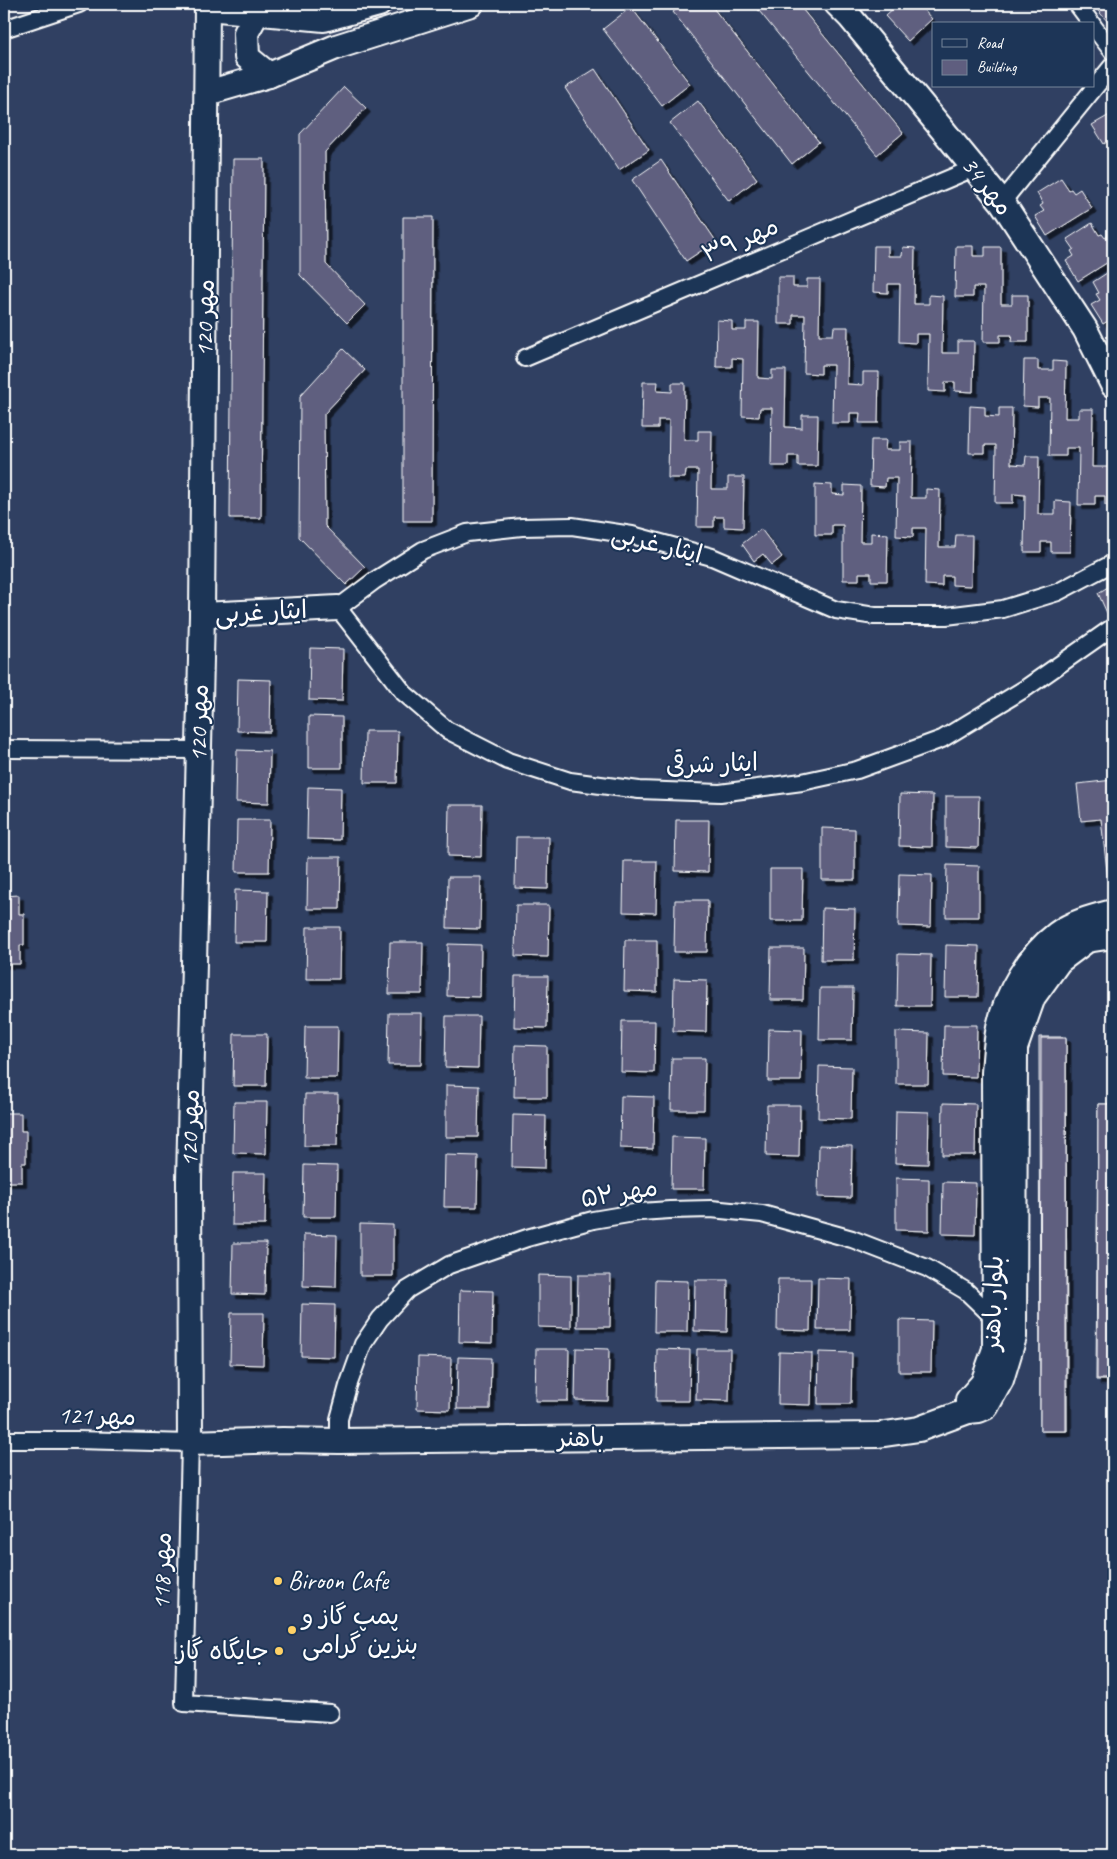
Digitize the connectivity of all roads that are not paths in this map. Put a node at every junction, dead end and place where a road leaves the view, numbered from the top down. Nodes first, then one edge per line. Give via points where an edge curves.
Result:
1 (79, 4) edge
2 (379, 4) edge
3 (471, 4) edge
4 (836, 4) edge
5 (1076, 4) edge
6 (208, 6) edge
7 (324, 11) edge
8 (258, 13) junction
9 (1090, 22) edge
10 (1094, 28) edge
11 (4, 29) edge
12 (1113, 52) edge
13 (1113, 65) edge
14 (269, 75) junction
15 (207, 93) junction
16 (974, 168) junction
17 (1002, 202) junction
18 (525, 358) dead end
19 (1113, 385) edge
20 (1113, 563) edge
21 (338, 608) junction
22 (202, 615) junction
23 (1113, 627) edge
24 (4, 749) edge
25 (199, 750) junction
26 (1113, 912) edge
27 (1113, 936) edge
28 (996, 1320) junction
29 (968, 1411) junction
30 (4, 1440) edge
31 (339, 1441) junction
32 (190, 1443) junction
33 (330, 1713) dead end

1 - 11 street
2 - 7 street
3 - 14 street via 336,47
4 - 16 street, مهر 34 via 850,16
5 - 9 street
6 - 8 street
6 - 15 street, مهر 120
7 - 8 street
8 - 14 street via 246,33 247,57
10 - 12 street
13 - 17 street
14 - 15 street
15 - 22 street, مهر 120
16 - 17 street, مهر 34
16 - 18 street, مهر ۳۹
17 - 19 street, مهر 34 via 1085,329
20 - 21 street, ایثار غربی via 1058,592 1003,608 946,616 875,616 836,610 712,557 632,535 572,526 522,527 467,533 423,550
21 - 22 street, ایثار غربی
21 - 23 street, ایثار شرقی via 404,693 448,730 508,761 570,781 639,790 720,793 802,782 858,770 942,739 1026,688
22 - 25 street, مهر 120
24 - 25 street
25 - 32 street, مهر 120 via 189,1180
26 - 28 street, بلوار باهنر via 1088,918 1057,934 1034,957 1011,993 999,1027 994,1073
27 - 29 street, بلوار باهنر via 1087,940 1059,960 1033,997 1015,1048 1014,1337 1001,1380 986,1407
28 - 29 street, بلوار باهنر via 995,1349 983,1383 968,1400
28 - 31 street, مهر ۵۲ via 966,1291 926,1268 852,1239 762,1214 711,1209 640,1212 593,1220 527,1238 449,1265 407,1290 380,1319 363,1344 348,1386 340,1419
29 - 31 street, باهنر via 919,1429 878,1435
30 - 32 street, مهر 121
31 - 32 street, باهنر
32 - 33 street, مهر 118 via 184,1703

